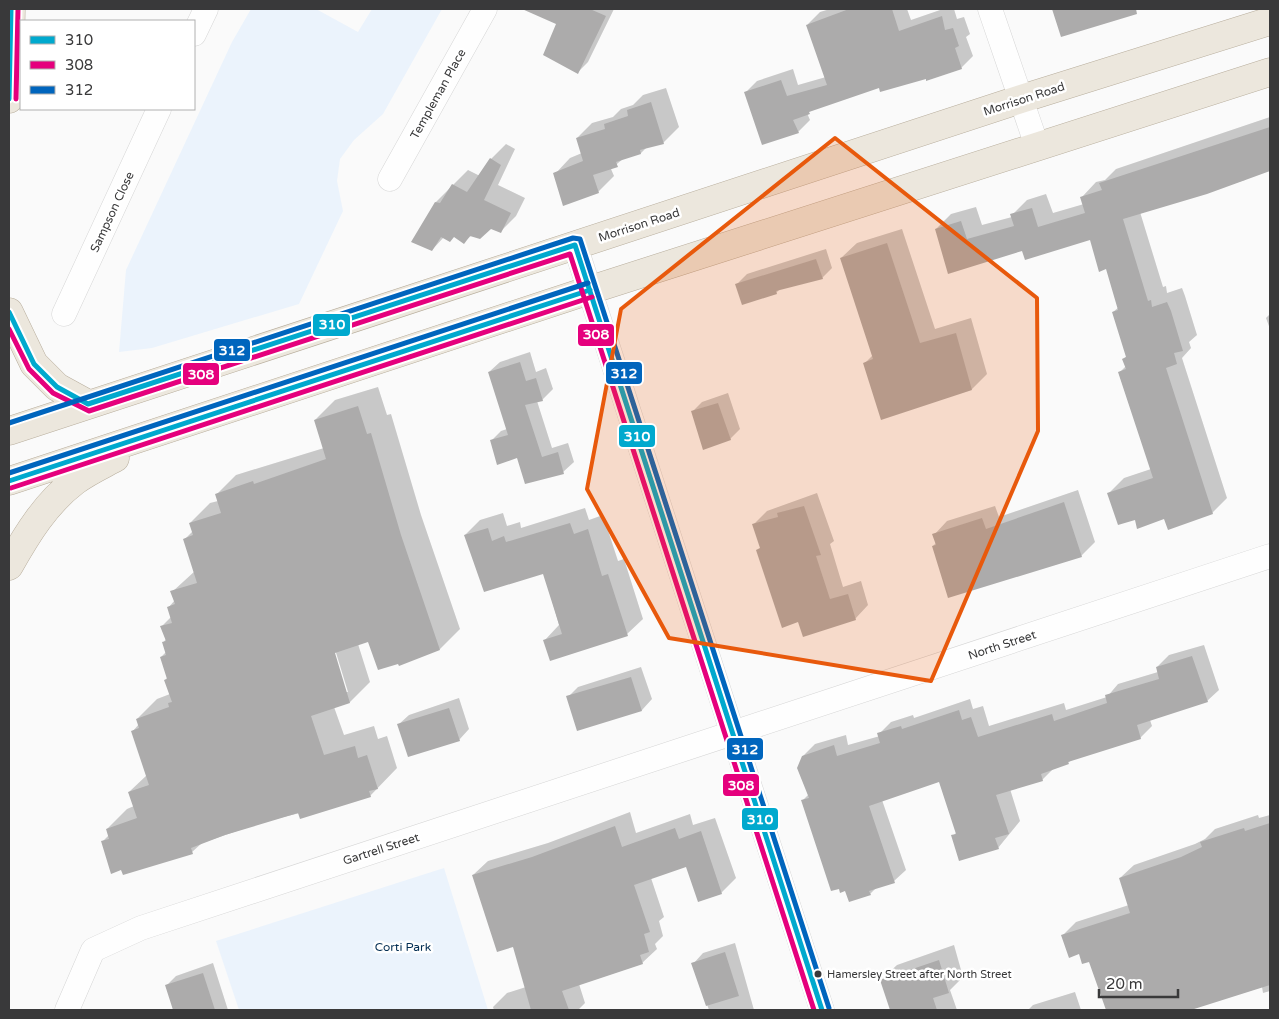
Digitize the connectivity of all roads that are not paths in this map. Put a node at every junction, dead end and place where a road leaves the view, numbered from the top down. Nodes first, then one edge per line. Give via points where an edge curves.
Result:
1 (11, 9) edge
2 (206, 9) edge
3 (485, 9) edge
4 (990, 9) edge
5 (1270, 21) edge
6 (195, 32) edge
7 (1270, 72) edge
8 (9, 99) edge
9 (1022, 100) junction
10 (159, 110) edge
11 (1037, 146) junction
12 (390, 178) dead end
13 (575, 245) junction
14 (590, 290) junction
15 (9, 312) edge
16 (64, 314) dead end
17 (88, 404) junction
18 (9, 431) edge
19 (150, 435) junction
20 (9, 481) edge
21 (1270, 556) edge
22 (9, 566) edge
23 (733, 733) junction
24 (67, 1010) edge
25 (822, 1010) edge

1 - 8 main road
2 - 6 street
3 - 12 street, Templeman Place
4 - 9 street
5 - 9 main road, Morrison Road
7 - 11 main road
9 - 11 street
9 - 13 main road, Morrison Road
10 - 16 street, Sampson Close
11 - 14 main road
13 - 14 street
13 - 17 main road, Morrison Road
14 - 19 main road
14 - 23 street
15 - 17 main road via 34,364 57,387
17 - 18 main road, Morrison Road
19 - 20 main road
19 - 22 main road via 76,480 55,498 32,527
21 - 23 street, North Street
23 - 24 street, Gartrell Street via 141,928 93,950
23 - 25 street

